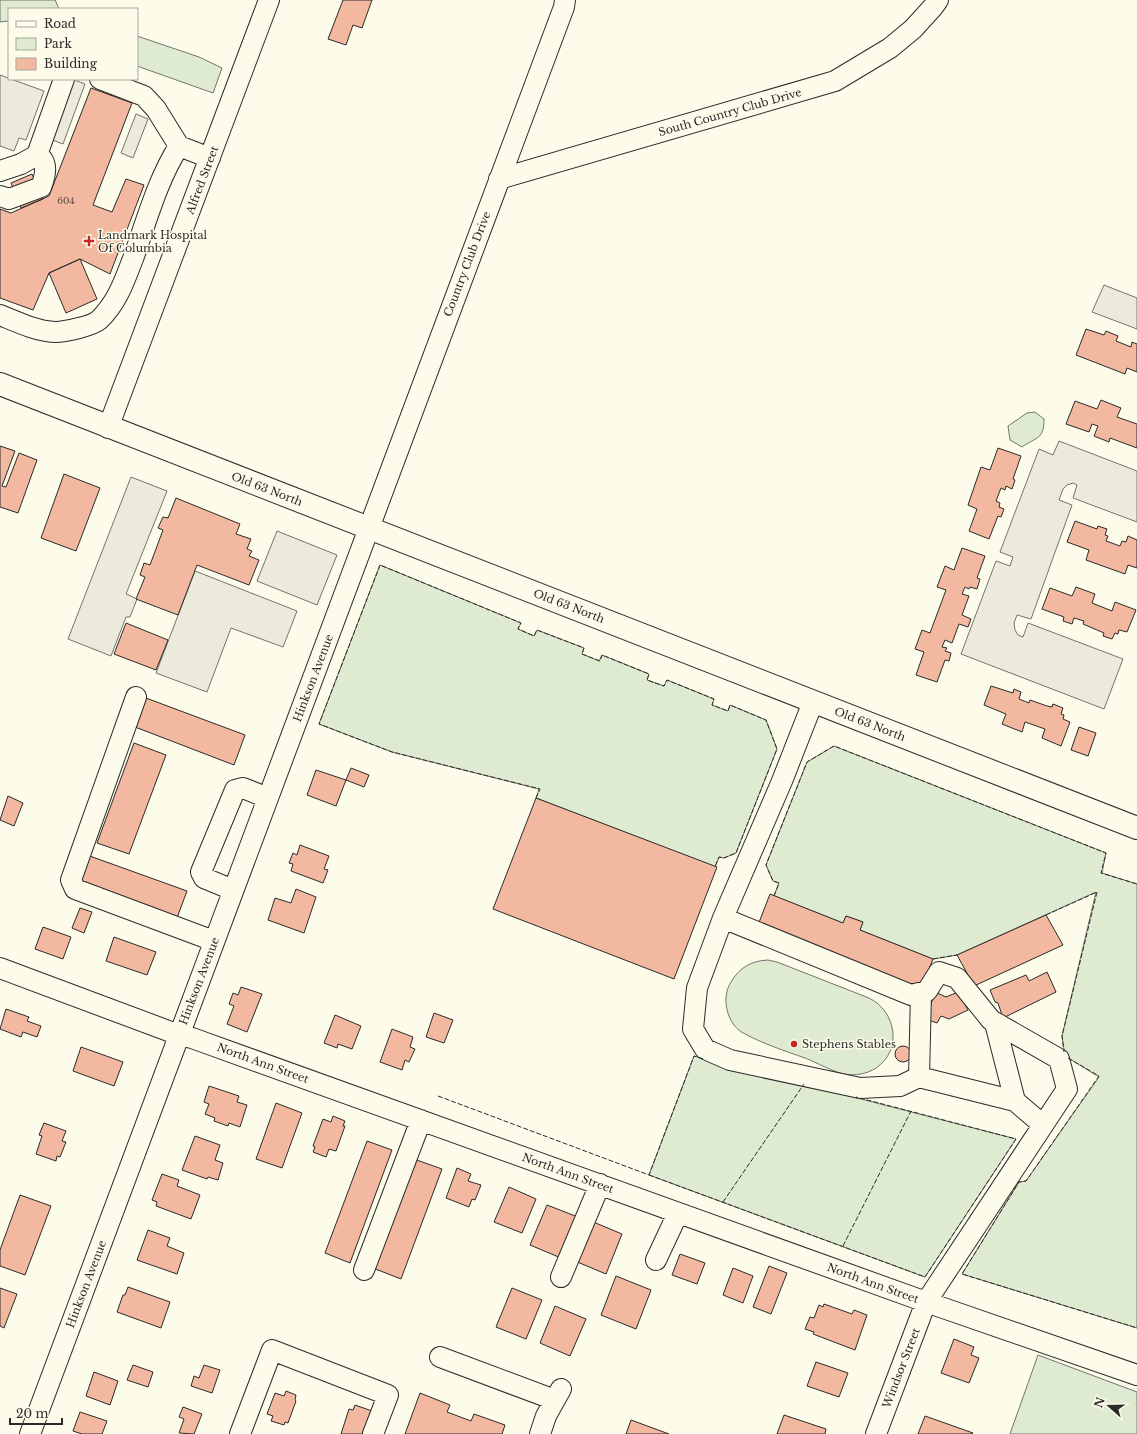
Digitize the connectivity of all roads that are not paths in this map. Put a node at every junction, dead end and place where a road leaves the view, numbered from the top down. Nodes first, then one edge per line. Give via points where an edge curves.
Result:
1 (270, 0) edge
2 (565, 0) edge
3 (938, 0) edge
4 (64, 80) edge
5 (103, 80) edge
6 (179, 146) junction
7 (37, 155) junction
8 (210, 158) junction
9 (0, 171) edge
10 (499, 179) junction
11 (0, 196) edge
12 (0, 315) edge
13 (0, 384) edge
14 (108, 428) junction
15 (369, 528) junction
16 (136, 697) dead end
17 (813, 702) junction
18 (268, 798) junction
19 (1137, 828) edge
20 (234, 890) junction
21 (722, 918) junction
22 (214, 941) junction
23 (0, 968) edge
24 (921, 993) junction
25 (995, 1023) junction
26 (179, 1034) junction
27 (919, 1077) junction
28 (1015, 1101) junction
29 (421, 1120) junction
30 (1043, 1125) junction
31 (600, 1184) junction
32 (678, 1213) junction
33 (656, 1260) dead end
34 (364, 1270) dead end
35 (561, 1277) dead end
36 (926, 1302) junction
37 (440, 1357) dead end
38 (1137, 1375) edge
39 (30, 1434) edge
40 (240, 1434) edge
41 (374, 1434) edge
42 (540, 1434) edge
43 (876, 1434) edge

1 - 8 street, Alfred Street
2 - 10 street, Country Club Drive
3 - 10 street, South Country Club Drive via 913,29 890,48 835,81
4 - 7 street
5 - 6 street via 144,96 156,109
6 - 8 street
6 - 12 street via 164,173 117,298 98,321 56,332 34,328
7 - 9 street via 22,164
7 - 11 street via 44,163 45,176 41,187 9,199
8 - 14 street, Alfred Street
10 - 15 street, Country Club Drive
13 - 14 main road, Old 63 North
14 - 15 main road, Old 63 North
15 - 17 main road, Old 63 North
15 - 18 street, Hinkson Avenue
16 - 22 street via 71,880 75,889
17 - 19 main road, Old 63 North
17 - 21 street via 782,781
18 - 20 street, Hinkson Avenue
18 - 20 street via 244,788 235,790 201,872 204,878
20 - 22 street, Hinkson Avenue
21 - 24 street via 911,995
21 - 27 street via 697,988 693,1029 705,1049 730,1060 860,1088 900,1086
22 - 26 street, Hinkson Avenue
23 - 26 street, North Ann Street
24 - 25 street via 927,991 939,972 957,978
24 - 27 street
25 - 28 street
25 - 30 street, Windsor Street via 1060,1059 1067,1089
26 - 29 street, North Ann Street
26 - 39 street, Hinkson Avenue
27 - 28 street
28 - 30 street
29 - 31 street, North Ann Street
29 - 34 street
30 - 36 street, Windsor Street
31 - 32 street, North Ann Street
31 - 35 street
32 - 33 street
32 - 36 street, North Ann Street
36 - 38 street, North Ann Street
36 - 43 street, Windsor Street
37 - 42 street via 558,1394
40 - 41 street via 272,1350 388,1395

